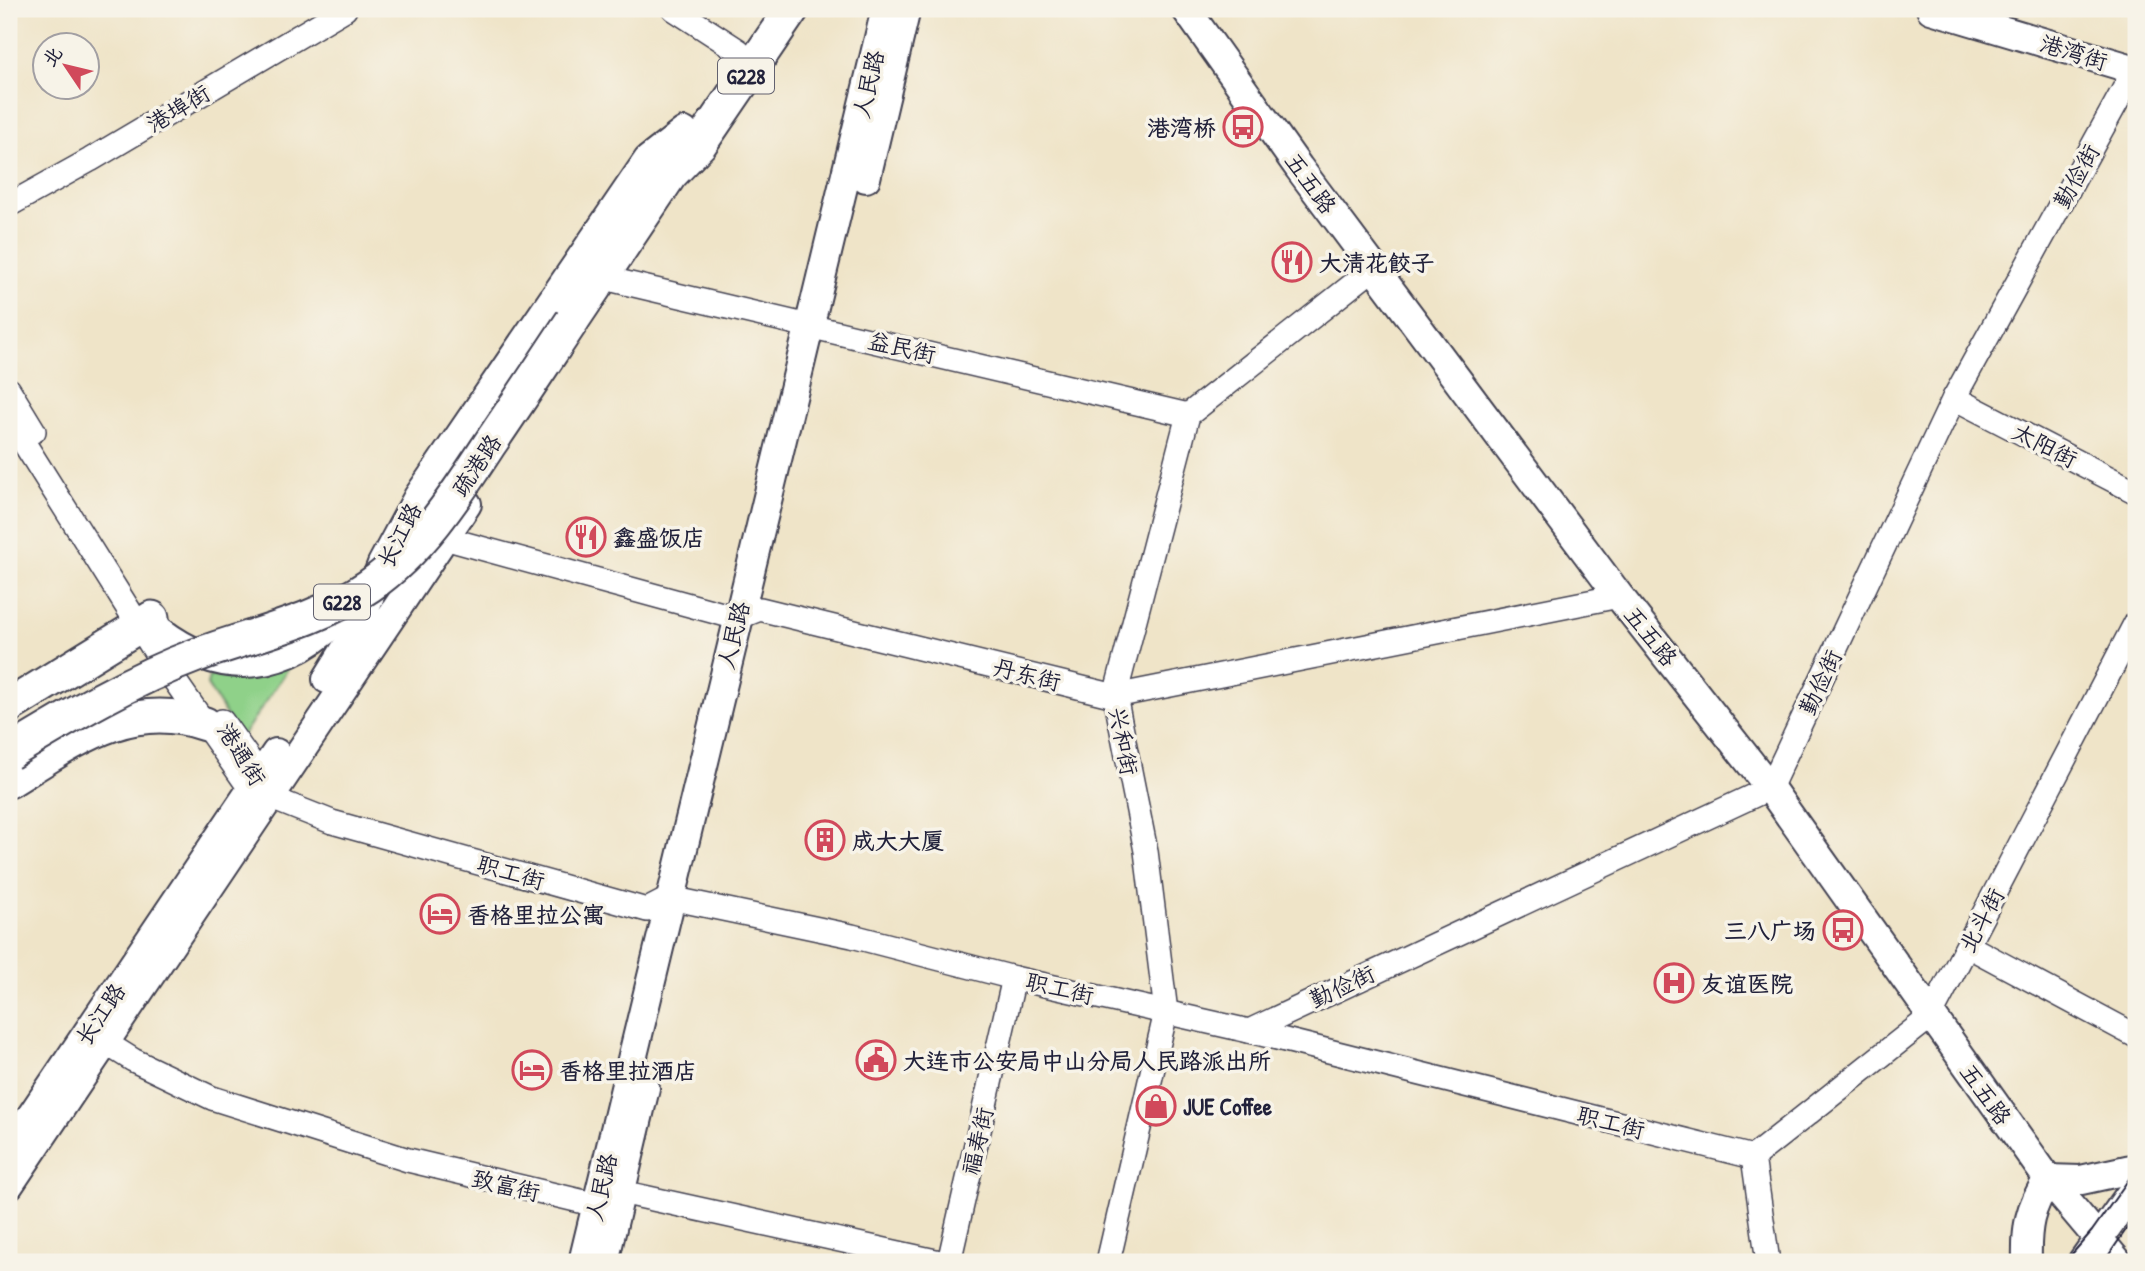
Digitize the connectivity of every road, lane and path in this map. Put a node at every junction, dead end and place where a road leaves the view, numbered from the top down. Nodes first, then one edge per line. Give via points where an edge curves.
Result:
1 (345, 9) edge
2 (674, 9) edge
3 (768, 9) edge
4 (792, 9) edge
5 (886, 9) edge
6 (906, 9) edge
7 (1186, 9) edge
8 (1931, 9) edge
9 (739, 51) junction
10 (2136, 69) edge
11 (692, 138) junction
12 (9, 205) edge
13 (1374, 268) junction
14 (617, 281) junction
15 (567, 318) junction
16 (819, 327) junction
17 (9, 390) edge
18 (1954, 398) junction
19 (1188, 415) junction
20 (9, 419) edge
21 (2136, 492) edge
22 (444, 538) junction
23 (382, 564) junction
24 (1619, 596) junction
25 (748, 614) junction
26 (2136, 622) edge
27 (150, 625) junction
28 (1115, 696) junction
29 (9, 706) edge
30 (205, 724) junction
31 (9, 733) edge
32 (9, 753) edge
33 (9, 781) edge
34 (260, 788) junction
35 (1770, 788) junction
36 (679, 899) junction
37 (1968, 946) junction
38 (1014, 978) junction
39 (1166, 1012) junction
40 (1930, 1017) junction
41 (1249, 1031) junction
42 (2136, 1036) edge
43 (96, 1037) junction
44 (9, 1149) edge
45 (1753, 1157) junction
46 (2136, 1168) edge
47 (2048, 1179) junction
48 (9, 1185) edge
49 (2136, 1186) edge
50 (609, 1199) junction
51 (2099, 1240) junction
52 (2136, 1250) edge
53 (583, 1262) edge
54 (604, 1262) edge
55 (940, 1262) edge
56 (949, 1262) edge
57 (1108, 1262) edge
58 (1768, 1262) edge
59 (2027, 1262) edge
60 (2082, 1262) edge
61 (2118, 1262) edge

1 - 12 street, 港埠街
2 - 9 street
3 - 9 highway, 长江路 / G228
4 - 11 highway, 长江路 / G228
5 - 16 main road, 人民路
6 - 16 main road, 人民路
7 - 13 main road, 五五路
8 - 10 main road, 港湾街
9 - 11 highway, 长江路 / G228
10 - 18 street, 勤俭街
11 - 14 main road via 682,184
11 - 15 highway, 疏港路 / G228
11 - 23 main road, 长江路 via 648,160 418,497
13 - 19 street
13 - 24 main road, 五五路
14 - 16 street, 益民街
14 - 22 main road
15 - 31 highway, 疏港路 / G228 via 436,501 389,549 330,585 143,656
15 - 32 highway, 疏港路 / G228, bridge via 447,509 397,564 369,586 300,621 141,678
16 - 19 street, 益民街
16 - 25 main road, 人民路
17 - 27 street, 港通街
18 - 21 street, 太阳街
18 - 35 street, 勤俭街
19 - 28 street, 兴和街
20 - 27 street, 港通街
22 - 25 street, 丹东街
22 - 34 main road
23 - 27 main road via 320,637 292,654 263,662 203,657
23 - 34 main road, 长江路 via 356,632
24 - 28 street, 丹东街
24 - 35 main road, 五五路
25 - 28 street, 丹东街
25 - 36 main road, 人民路
26 - 37 street, 北斗街
27 - 29 highway
27 - 30 street, 港通街
27 - 34 street, 港通街
28 - 39 street, 兴和街 via 1146,851
30 - 33 highway via 181,715 156,714 121,721 90,732
30 - 34 street, 港通街
34 - 36 street, 职工街 via 332,822 647,910
34 - 43 main road, 长江路
35 - 40 main road, 五五路
35 - 41 street, 勤俭街
36 - 38 street, 职工街 via 852,936
36 - 50 main road, 人民路
37 - 40 street, 北斗街
37 - 42 street
38 - 39 street, 职工街
38 - 56 street, 福寿街
39 - 41 street, 职工街
39 - 57 street, 兴和街
40 - 45 street, 北斗街
40 - 47 main road, 五五路
41 - 45 street, 职工街
43 - 44 main road, 长江路
43 - 48 main road, 长江路
43 - 50 street, 致富街 via 212,1098 408,1160
45 - 58 street
46 - 47 main road via 2081,1180
47 - 51 main road, 五五路
47 - 59 main road via 2032,1205
49 - 51 main road
50 - 53 main road, 人民路
50 - 54 main road, 人民路
50 - 55 street, 致富街
51 - 52 main road
51 - 60 main road
51 - 61 main road, 五五路

